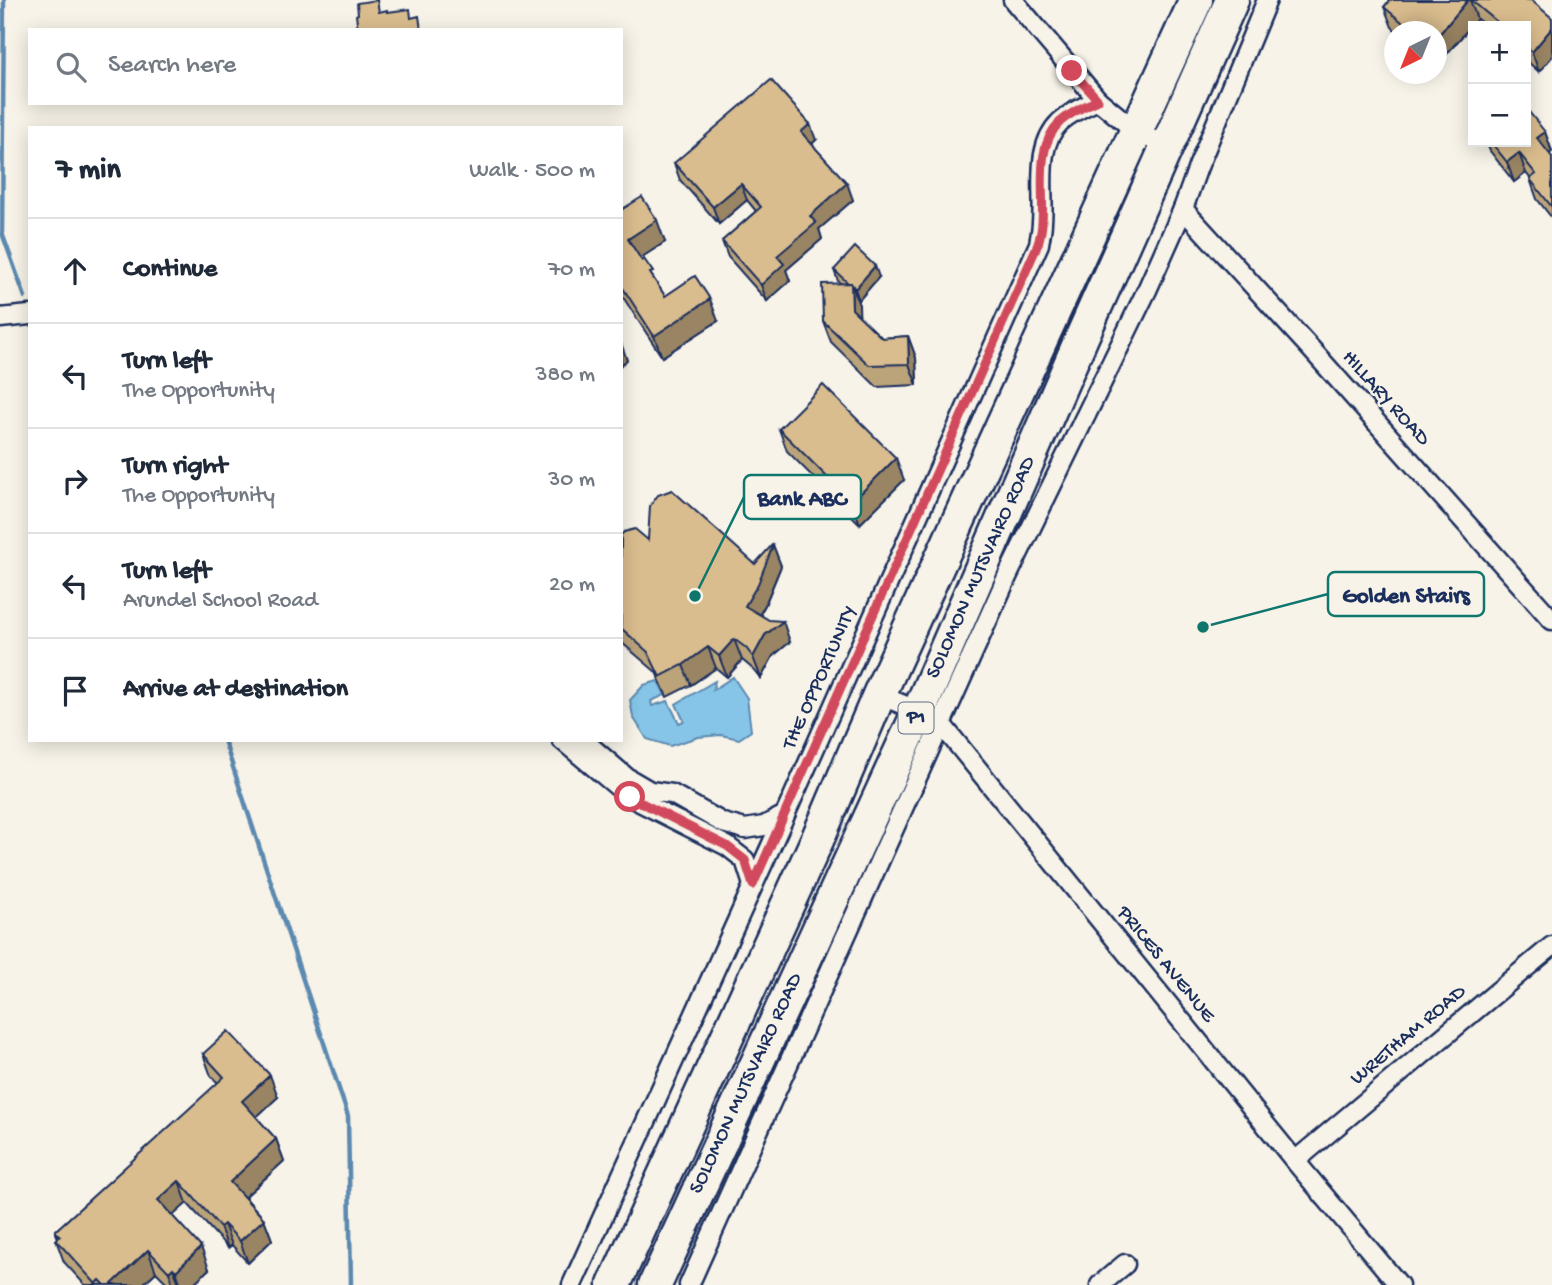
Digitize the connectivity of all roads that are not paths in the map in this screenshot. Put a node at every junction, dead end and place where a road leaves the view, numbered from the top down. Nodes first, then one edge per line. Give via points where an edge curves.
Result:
1 (1013, 0) edge
2 (1196, 0) edge
3 (1232, 0) edge
4 (1267, 0) edge
5 (1098, 100) junction
6 (1137, 132) junction
7 (1168, 147) junction
8 (1183, 209) junction
9 (28, 315) edge
10 (0, 318) edge
11 (1552, 620) edge
12 (879, 695) junction
13 (930, 718) junction
14 (564, 742) edge
15 (585, 742) edge
16 (785, 815) junction
17 (753, 885) junction
18 (1552, 946) edge
19 (1295, 1161) junction
20 (1125, 1265) dead end
21 (572, 1285) edge
22 (614, 1285) edge
23 (655, 1285) edge
24 (689, 1285) edge
25 (1100, 1285) edge
26 (1399, 1285) edge

1 - 5 street
2 - 6 highway, P1
3 - 7 highway, SOLOMON MUTSVAIRO ROAD / P1
4 - 8 street
5 - 6 street
5 - 16 street, THE OPPORTUNITY via 1060,122 1048,138 1038,244
6 - 7 street
6 - 12 highway, P1
7 - 13 highway, SOLOMON MUTSVAIRO ROAD / P1 via 1082,337
8 - 11 street, HILLARY ROAD
8 - 13 street via 1007,577
9 - 10 street
12 - 13 street, PRICES AVENUE
12 - 22 highway, P1
13 - 19 street, PRICES AVENUE
13 - 23 highway, SOLOMON MUTSVAIRO ROAD / P1
13 - 24 street
14 - 17 street via 630,797 727,846 745,860
15 - 16 street via 626,778 650,791 672,794 723,823 745,829
16 - 17 street, THE OPPORTUNITY
17 - 21 street, THE OPPORTUNITY
18 - 19 street, WRETHAM ROAD
19 - 26 street, PRICES AVENUE
20 - 25 street

